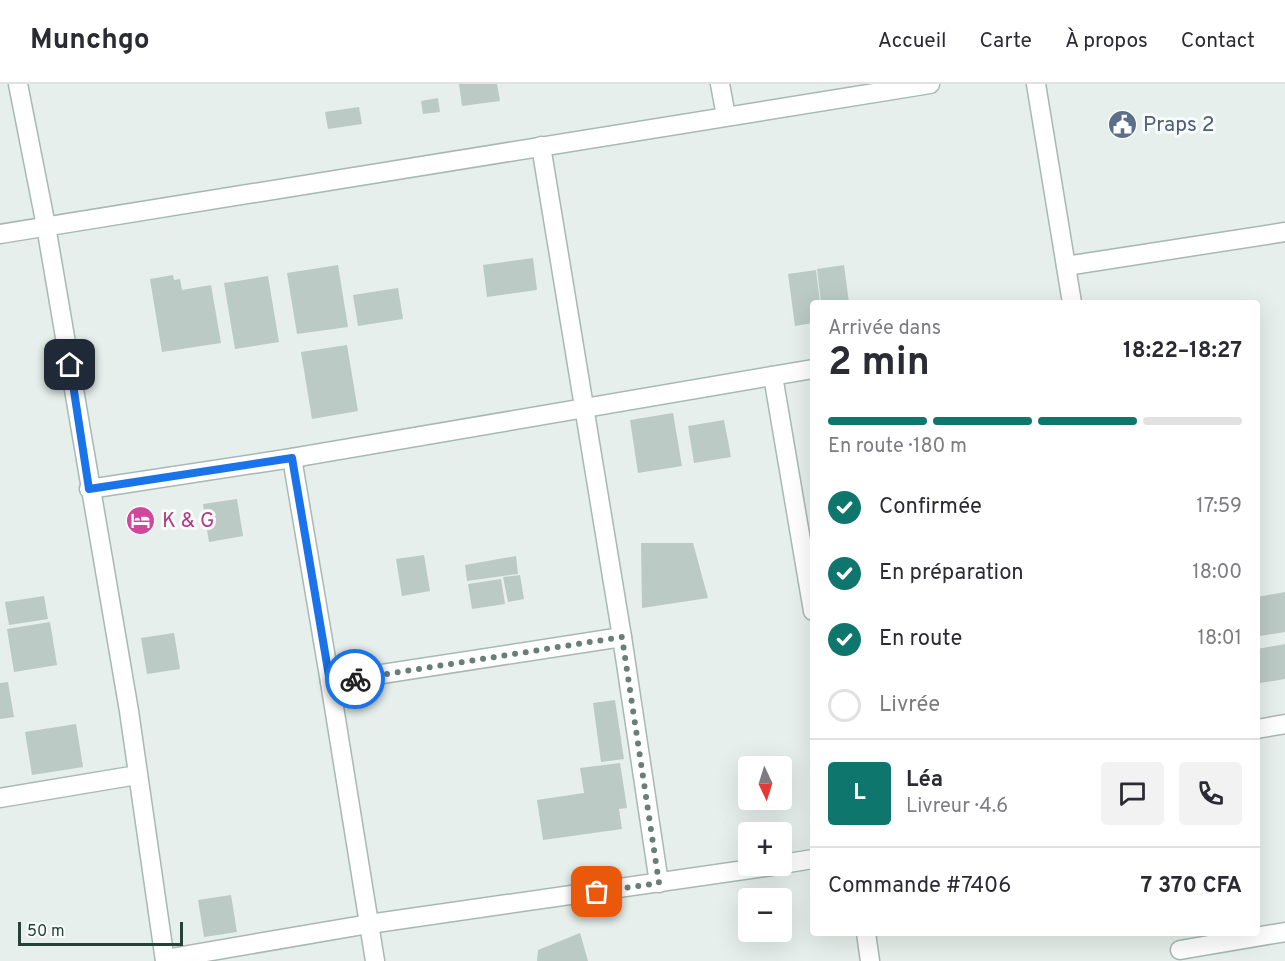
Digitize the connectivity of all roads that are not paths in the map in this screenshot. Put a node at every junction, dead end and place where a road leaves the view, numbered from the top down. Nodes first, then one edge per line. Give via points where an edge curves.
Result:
1 (18, 84) edge
2 (720, 84) edge
3 (930, 84) edge
4 (1036, 84) edge
5 (726, 116) junction
6 (541, 146) junction
7 (46, 226) junction
8 (1285, 232) edge
9 (0, 234) edge
10 (1066, 266) junction
11 (1072, 300) edge
12 (810, 370) edge
13 (773, 376) junction
14 (584, 408) junction
15 (292, 458) junction
16 (89, 489) junction
17 (810, 593) edge
18 (622, 637) junction
19 (330, 682) junction
20 (1285, 724) edge
21 (1260, 728) edge
22 (137, 775) junction
23 (0, 798) edge
24 (810, 859) edge
25 (792, 862) edge
26 (738, 871) edge
27 (659, 883) junction
28 (369, 924) junction
29 (1285, 932) edge
30 (866, 936) edge
31 (1259, 936) edge
32 (1260, 936) edge
33 (1180, 948) edge
34 (165, 960) edge
35 (375, 961) edge
36 (870, 961) edge

1 - 7 street
2 - 5 street
3 - 5 street
4 - 10 street
5 - 6 street
6 - 7 street
6 - 14 street
7 - 9 street
7 - 16 street
8 - 10 street
10 - 11 street
12 - 13 street
13 - 14 street
13 - 17 street
14 - 15 street
14 - 18 street
15 - 16 street
15 - 19 street
16 - 22 street
18 - 19 street
18 - 27 street
19 - 28 street
20 - 21 street
22 - 23 street
22 - 34 street
24 - 25 street
26 - 27 street
27 - 28 street
28 - 34 street
28 - 35 street
29 - 32 street
30 - 36 street
31 - 33 street

